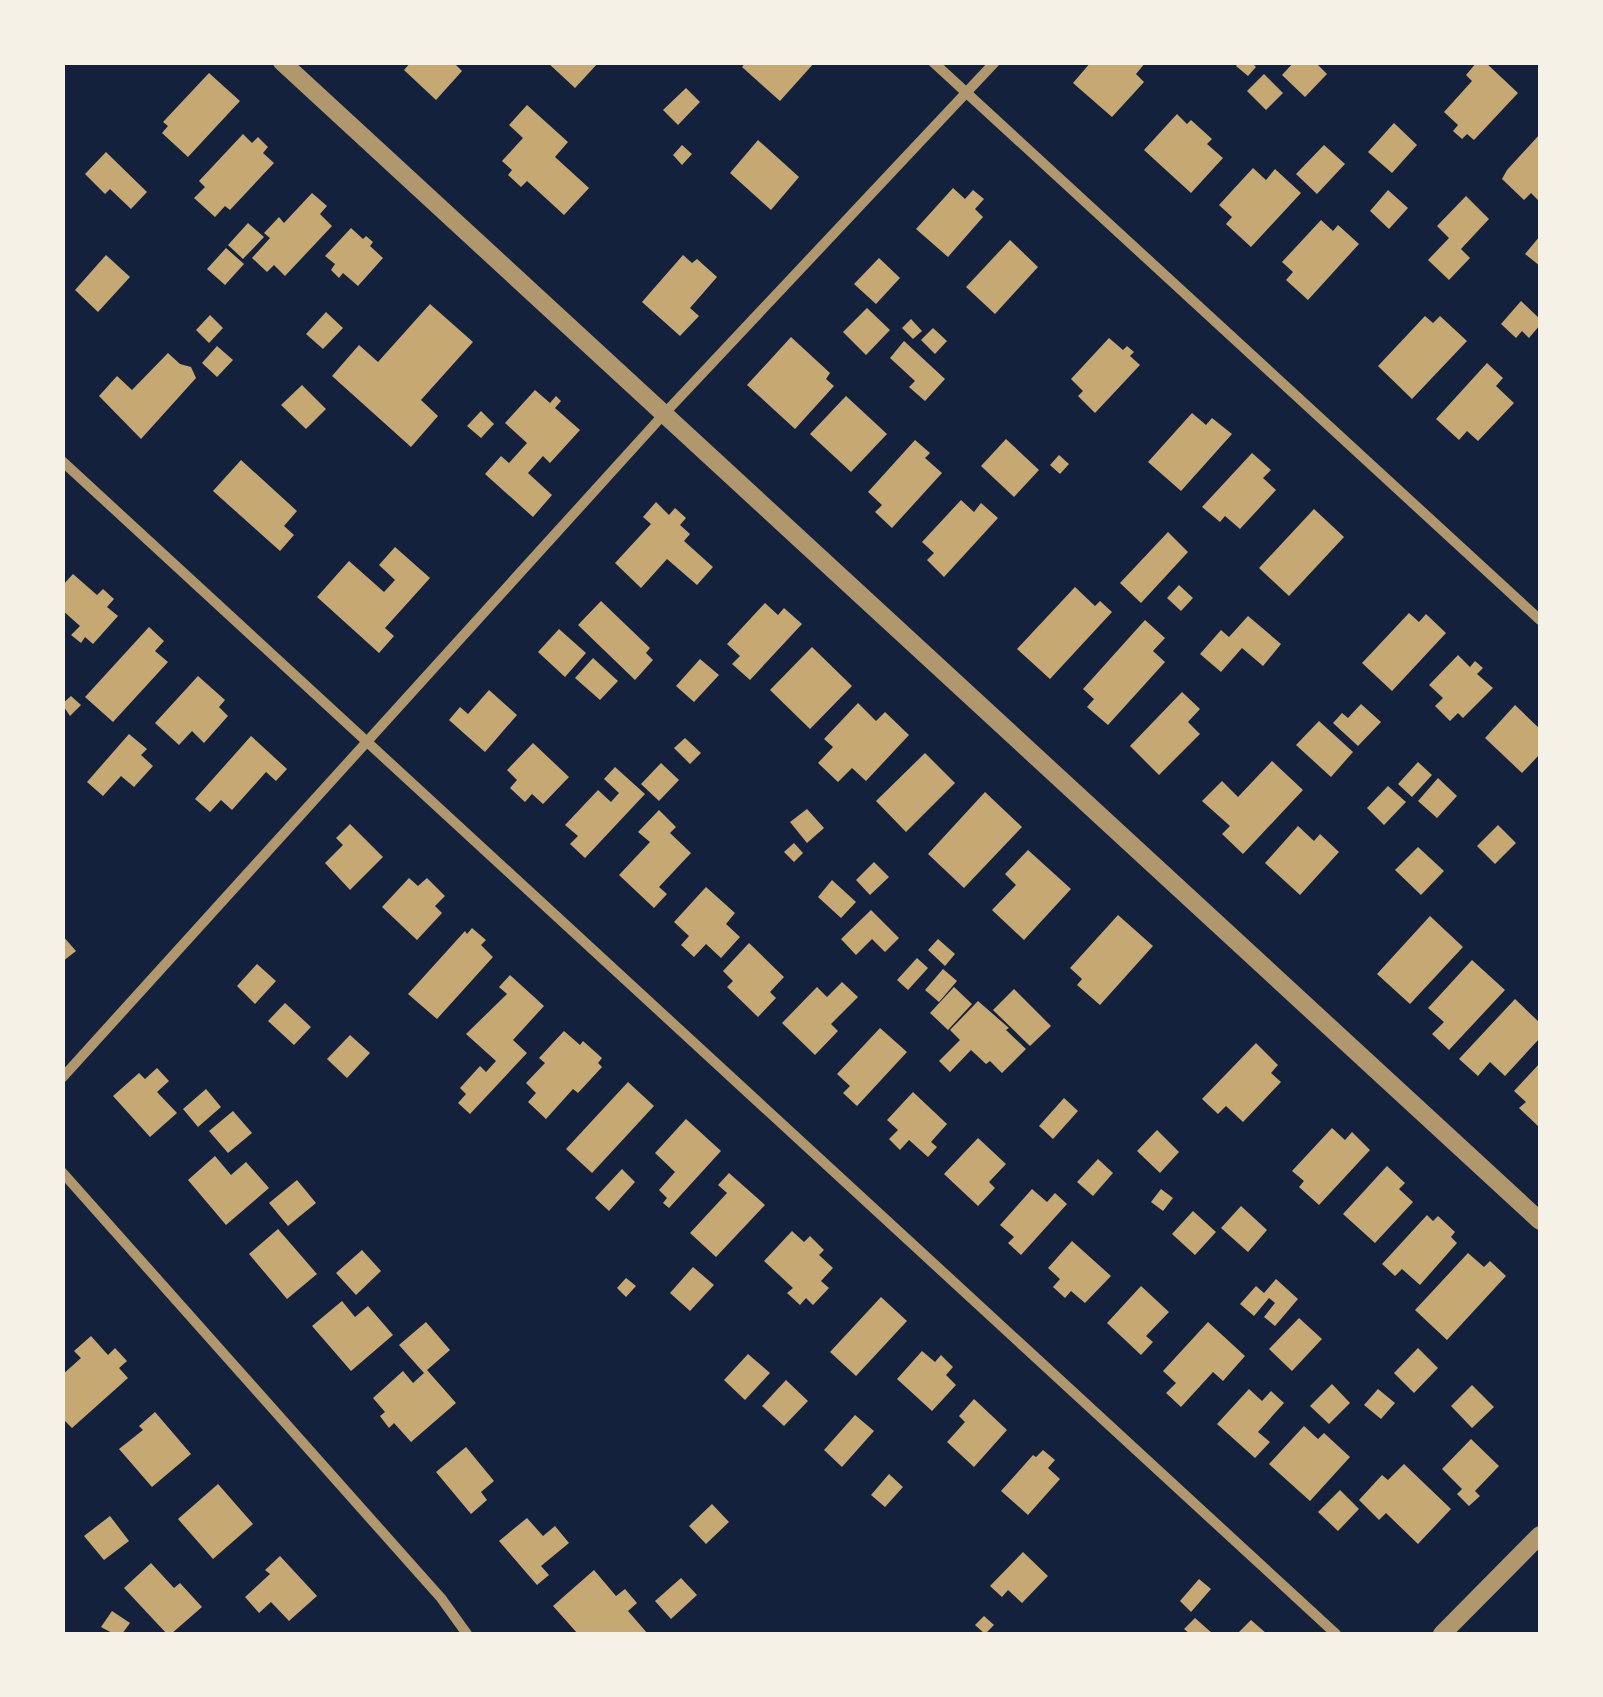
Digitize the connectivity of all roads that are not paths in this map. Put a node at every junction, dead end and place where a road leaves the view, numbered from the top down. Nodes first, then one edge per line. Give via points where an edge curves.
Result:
1 (282, 62) edge
2 (934, 62) edge
3 (996, 62) edge
4 (967, 94) junction
5 (664, 414) junction
6 (62, 461) edge
7 (1540, 620) edge
8 (367, 741) junction
9 (62, 1078) edge
10 (62, 1172) edge
11 (1540, 1221) edge
12 (1540, 1535) edge
13 (467, 1634) edge
14 (1336, 1634) edge
15 (1442, 1634) edge

1 - 5 street
2 - 4 street
3 - 4 street
4 - 5 street
4 - 7 street
5 - 8 street
5 - 11 street
6 - 8 street
8 - 9 street
8 - 14 street
10 - 13 street
12 - 15 street

